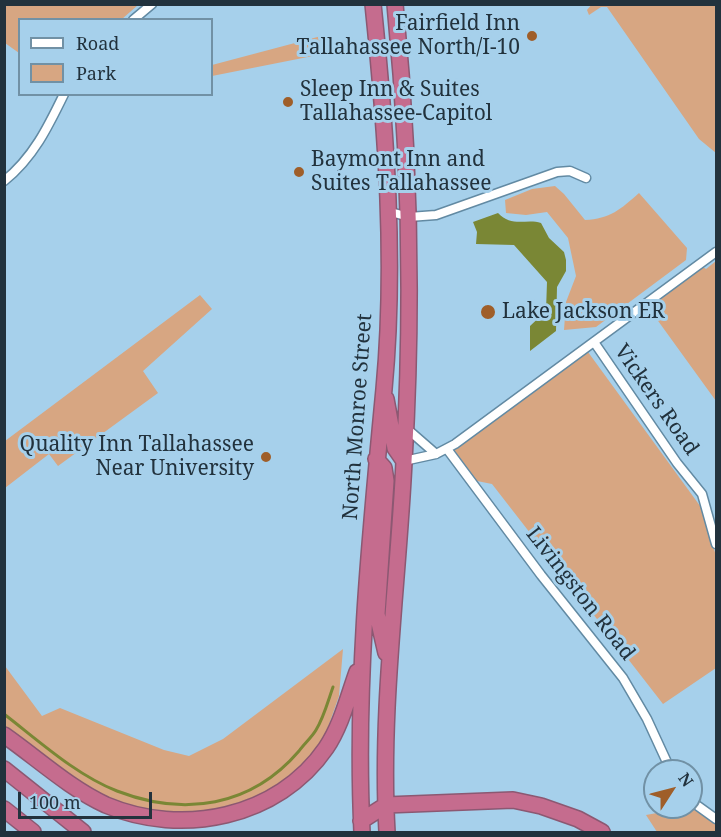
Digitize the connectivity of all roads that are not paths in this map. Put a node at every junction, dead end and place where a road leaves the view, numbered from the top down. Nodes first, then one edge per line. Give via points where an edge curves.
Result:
1 (153, 4) edge
2 (373, 4) edge
3 (395, 4) edge
4 (136, 18) edge
5 (401, 62) junction
6 (379, 64) junction
7 (63, 96) edge
8 (586, 178) dead end
9 (4, 181) edge
10 (387, 212) junction
11 (409, 217) junction
12 (717, 252) edge
13 (594, 342) junction
14 (384, 389) junction
15 (405, 427) junction
16 (447, 449) junction
17 (436, 454) junction
18 (376, 459) junction
19 (404, 461) junction
20 (717, 544) edge
21 (361, 661) junction
22 (390, 667) junction
23 (4, 735) edge
24 (665, 759) edge
25 (4, 769) edge
26 (386, 805) junction
27 (4, 809) edge
28 (703, 809) edge
29 (717, 819) edge
30 (362, 827) edge
31 (33, 832) edge
32 (83, 832) edge
33 (387, 832) edge
34 (602, 832) edge

1 - 4 street
2 - 6 highway, North Monroe Street
3 - 5 highway, North Monroe Street
5 - 6 highway
5 - 11 highway, North Monroe Street
6 - 10 highway, North Monroe Street
7 - 9 street via 36,147
8 - 11 street via 570,171 557,172 453,211
10 - 11 street
10 - 14 highway, North Monroe Street
11 - 15 highway, North Monroe Street
12 - 13 street
13 - 16 street
13 - 20 street, Vickers Road via 677,464 702,494
14 - 18 highway, North Monroe Street
14 - 19 highway via 394,448
15 - 17 street
15 - 19 highway, North Monroe Street
16 - 17 street
16 - 24 street, Livingston Road via 623,678
17 - 19 street
18 - 21 highway, North Monroe Street
18 - 22 highway via 384,468 386,481 377,614
19 - 22 highway, North Monroe Street
21 - 23 highway via 334,733 314,764 270,800 220,819 156,820 108,807
21 - 30 highway, North Monroe Street
22 - 26 highway, North Monroe Street
25 - 32 highway
26 - 30 highway
26 - 33 highway, North Monroe Street
26 - 34 highway via 513,800 578,819
27 - 31 highway
28 - 29 street

